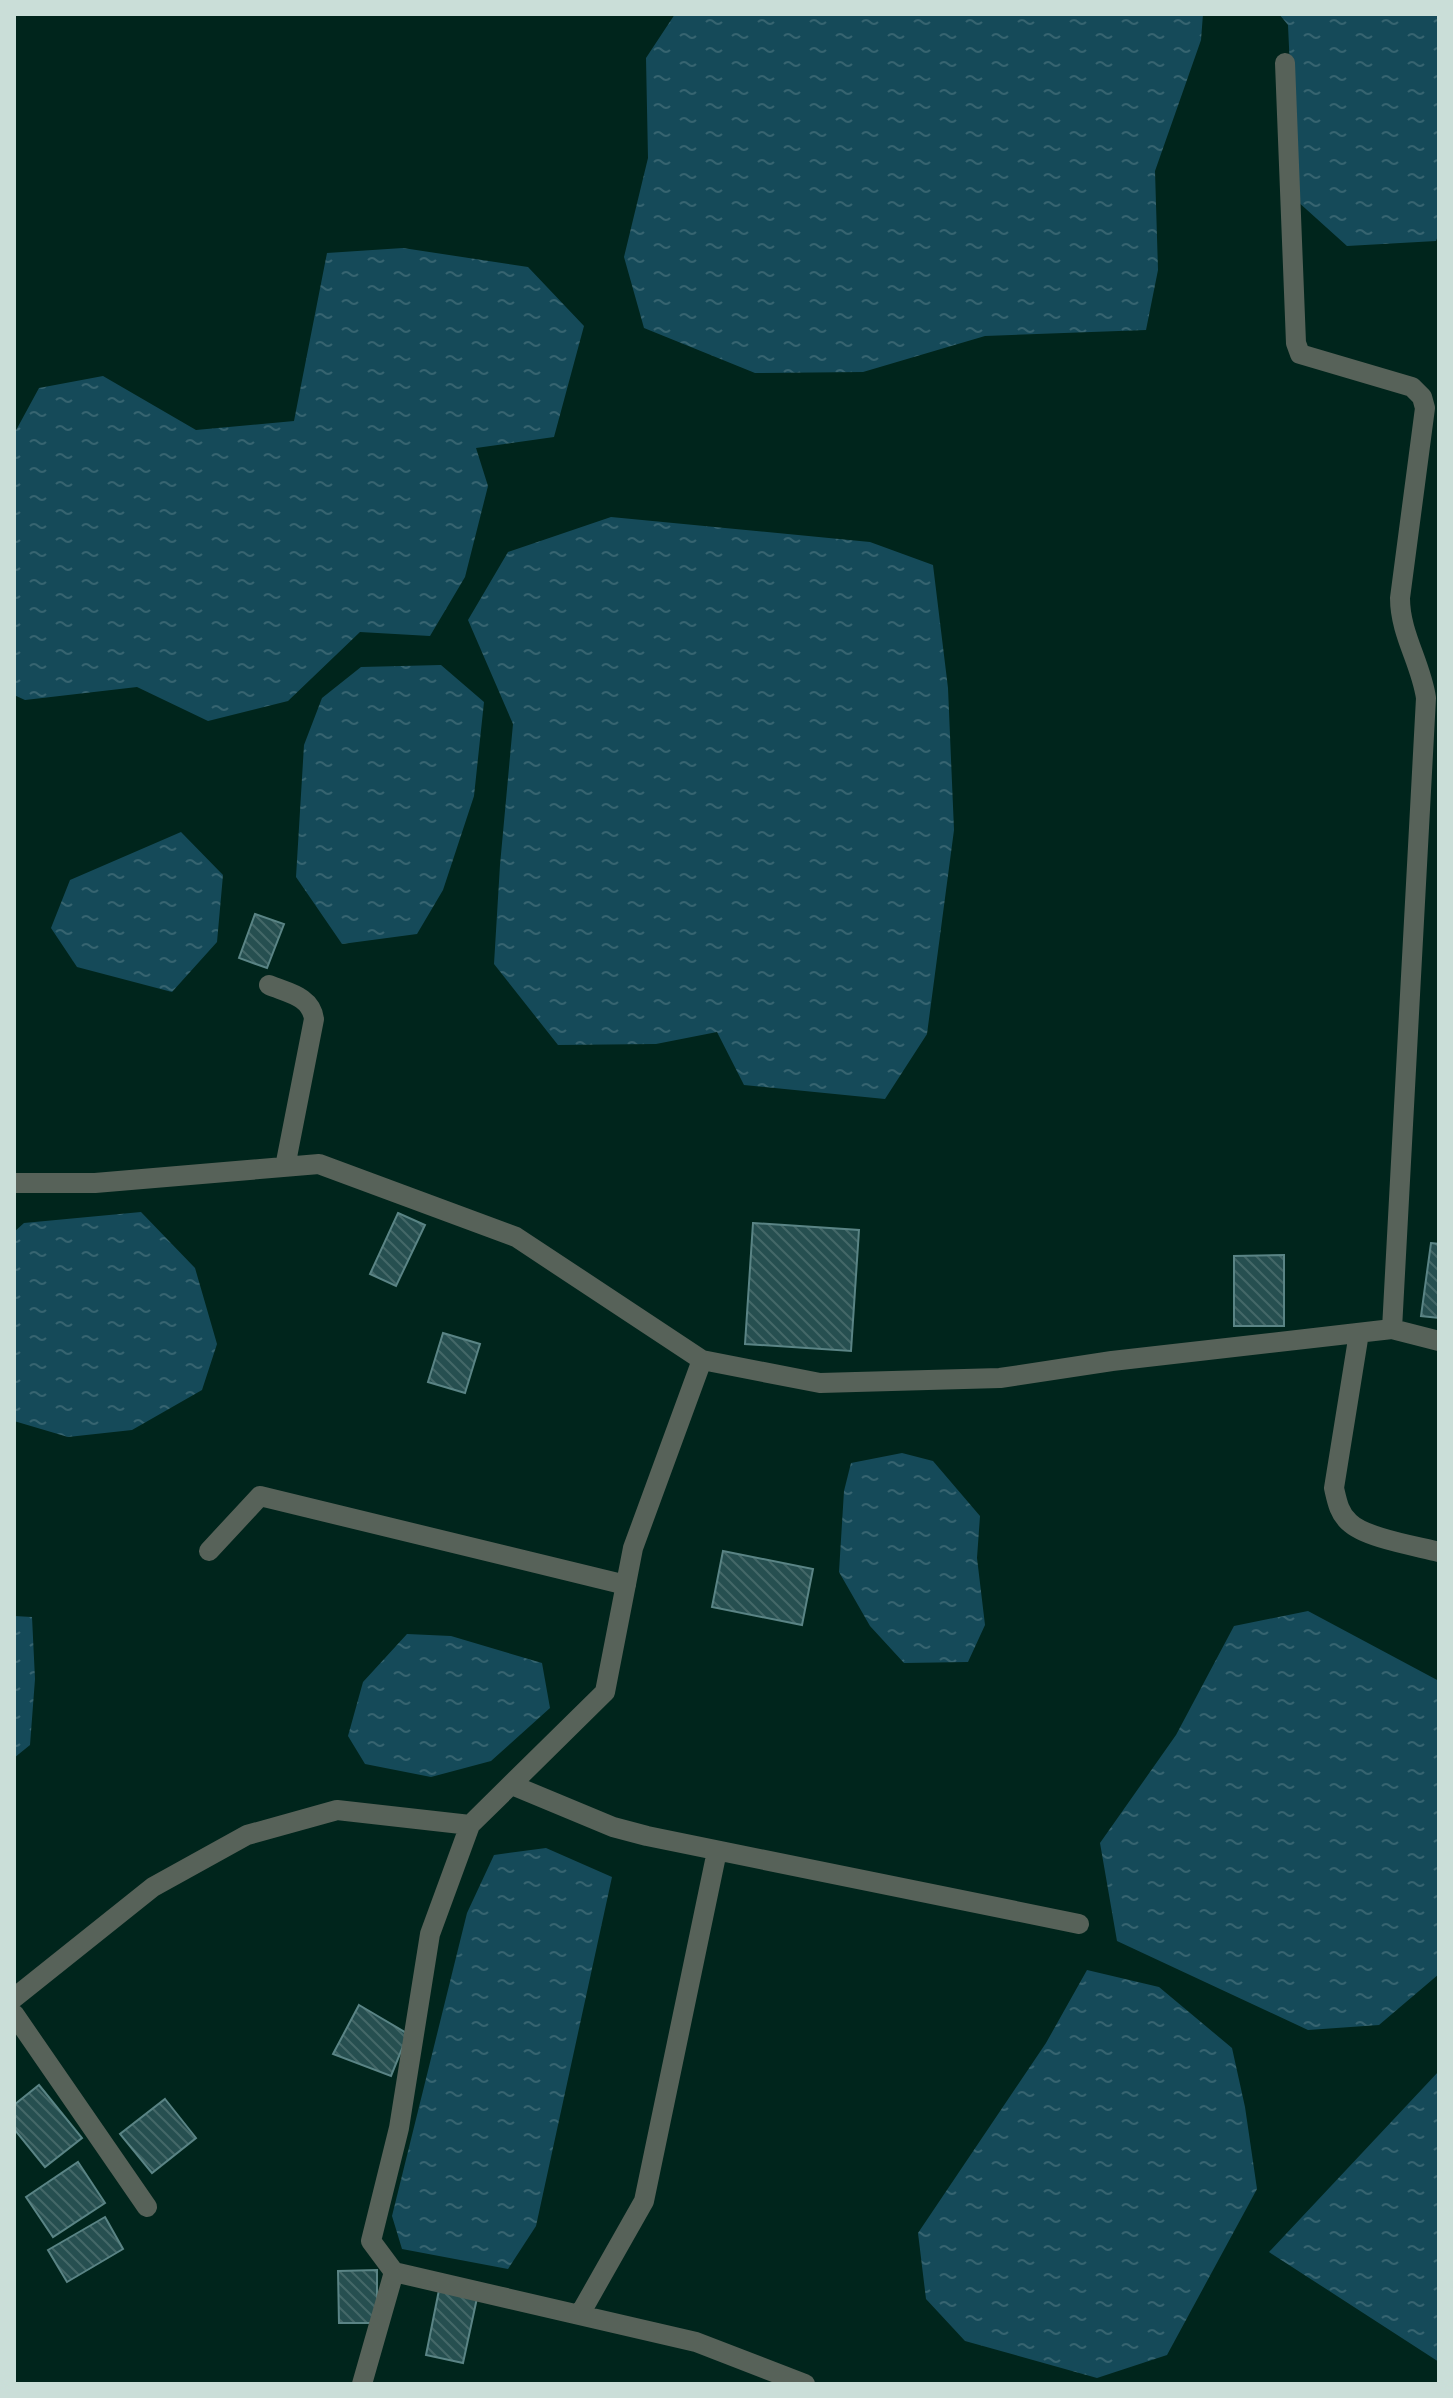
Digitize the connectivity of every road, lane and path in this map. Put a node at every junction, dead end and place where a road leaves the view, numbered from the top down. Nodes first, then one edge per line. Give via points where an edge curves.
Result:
1 (1285, 63) dead end
2 (269, 985) dead end
3 (285, 1167) junction
4 (14, 1183) edge
5 (1392, 1329) junction
6 (1359, 1333) junction
7 (1439, 1341) edge
8 (702, 1360) junction
9 (209, 1551) dead end
10 (1439, 1552) edge
11 (626, 1585) junction
12 (512, 1785) junction
13 (470, 1825) junction
14 (717, 1851) junction
15 (1079, 1924) dead end
16 (14, 1998) edge
17 (14, 2014) edge
18 (147, 2207) dead end
19 (394, 2272) junction
20 (580, 2314) junction
21 (362, 2384) edge
22 (805, 2384) edge

1 - 5 street via 1300,354 1412,387 1425,408 1400,598 1403,628 1424,678 1426,698
2 - 3 street via 307,1001 314,1019
3 - 4 street via 95,1183
3 - 8 street via 319,1164 516,1237
5 - 6 street
5 - 7 street
6 - 8 street via 1000,1378 820,1383
6 - 10 street via 1334,1488 1339,1510 1362,1530
8 - 11 street via 633,1548
9 - 11 street via 260,1496
11 - 12 street via 605,1692
12 - 13 street
12 - 14 street via 613,1827
13 - 16 street via 337,1810 247,1835 153,1887
13 - 19 street via 430,1934 399,2128 371,2241
14 - 15 street
14 - 20 street via 644,2201
17 - 18 street
19 - 20 street
19 - 21 street
20 - 22 street via 696,2342

